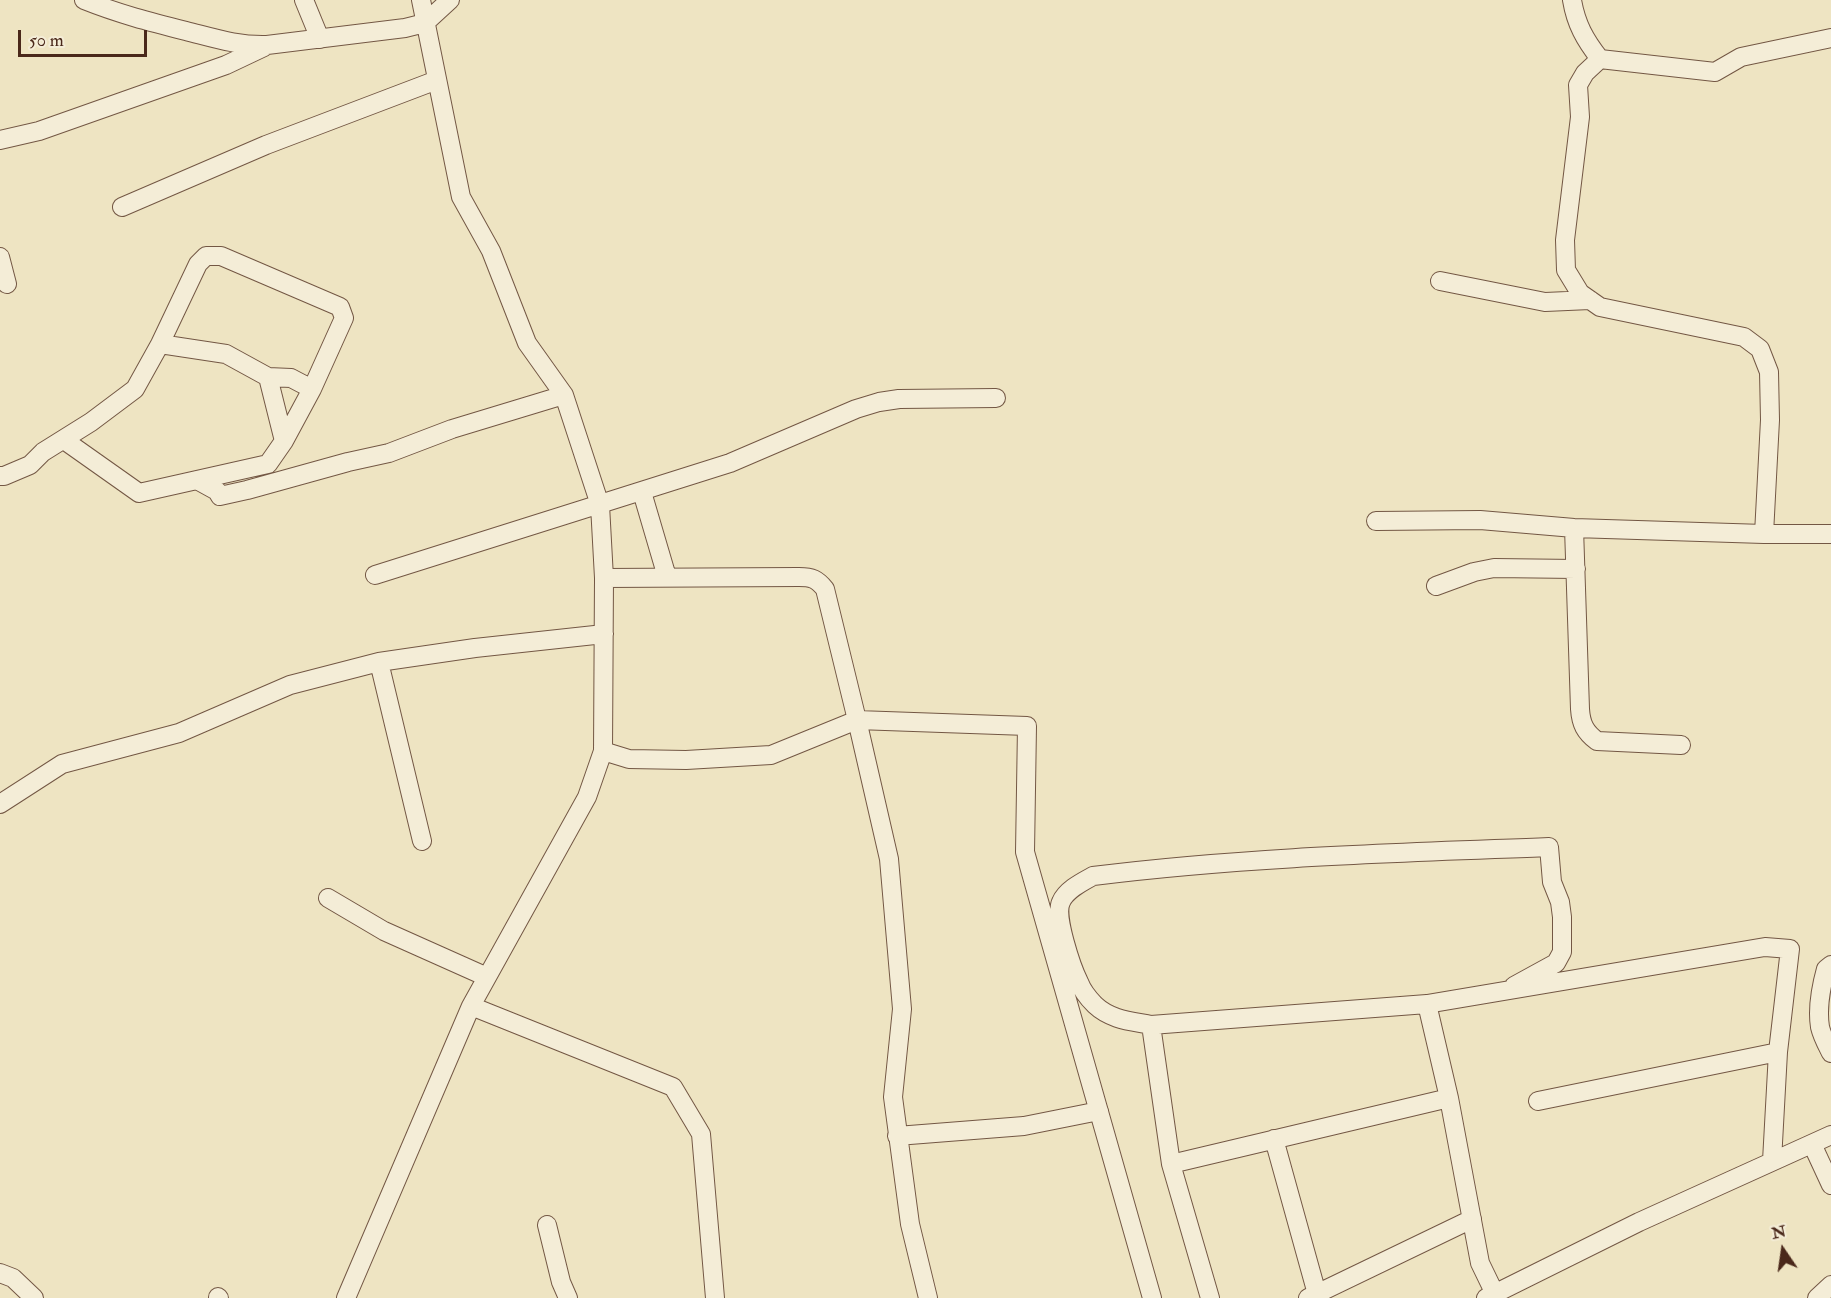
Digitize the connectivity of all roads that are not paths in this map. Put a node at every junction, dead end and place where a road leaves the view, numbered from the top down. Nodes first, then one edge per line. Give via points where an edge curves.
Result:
1 (84, 0) edge
2 (304, 0) edge
3 (421, 0) edge
4 (450, 0) edge
5 (1572, 0) edge
6 (425, 23) junction
7 (1831, 38) edge
8 (320, 39) junction
9 (267, 45) junction
10 (1600, 59) junction
11 (437, 80) junction
12 (0, 140) edge
13 (122, 207) dead end
14 (0, 257) edge
15 (1440, 281) dead end
16 (7, 284) dead end
17 (1590, 300) junction
18 (160, 344) junction
19 (268, 377) junction
20 (312, 389) junction
21 (564, 395) junction
22 (996, 398) dead end
23 (64, 440) junction
24 (284, 441) junction
25 (0, 476) edge
26 (197, 480) junction
27 (642, 492) junction
28 (600, 505) junction
29 (1376, 521) dead end
30 (1574, 528) junction
31 (1764, 534) junction
32 (1831, 534) edge
33 (1575, 569) junction
34 (375, 574) dead end
35 (667, 577) junction
36 (604, 578) junction
37 (1436, 586) dead end
38 (604, 634) junction
39 (379, 662) junction
40 (857, 720) junction
41 (1681, 745) dead end
42 (603, 751) junction
43 (0, 804) edge
44 (422, 841) dead end
45 (328, 898) dead end
46 (1831, 965) edge
47 (487, 977) junction
48 (1502, 993) junction
49 (1427, 1004) junction
50 (471, 1006) junction
51 (1151, 1025) junction
52 (1778, 1053) junction
53 (1831, 1053) edge
54 (1449, 1098) junction
55 (1538, 1101) dead end
56 (1100, 1112) junction
57 (1831, 1135) edge
58 (897, 1136) junction
59 (1274, 1139) junction
60 (1812, 1144) junction
61 (1772, 1161) junction
62 (1171, 1164) junction
63 (1831, 1185) edge
64 (1472, 1220) junction
65 (547, 1225) dead end
66 (0, 1273) edge
67 (1831, 1285) edge
68 (1312, 1296) edge
69 (1490, 1296) edge
70 (34, 1298) edge
71 (346, 1298) edge
72 (568, 1298) edge
73 (715, 1298) edge
74 (928, 1298) edge
75 (1152, 1298) edge
76 (1210, 1298) edge
77 (1816, 1298) edge

1 - 9 street via 123,15 229,43
2 - 8 street
3 - 6 street
4 - 6 street
5 - 10 street via 1582,35
6 - 8 street
6 - 11 street
7 - 10 street via 1741,57 1715,72
8 - 9 street
9 - 12 street via 226,65 39,131
10 - 17 street via 1578,85 1580,117 1565,240 1566,270
11 - 13 street via 267,145
11 - 21 street via 461,197 491,251 527,343
14 - 16 street
15 - 17 street via 1545,302
17 - 31 street via 1600,307 1744,337 1760,349 1769,372
18 - 19 street via 226,354
18 - 20 street via 198,264 206,256 220,256 340,307 344,318
18 - 23 street via 135,389
19 - 20 street via 291,378
19 - 24 street
20 - 24 street
21 - 26 street via 452,429 390,453 248,490 220,496
21 - 28 street
22 - 27 street via 879,402 730,463
23 - 25 street via 30,465
23 - 26 street via 139,493
24 - 26 street via 268,464
27 - 28 street
27 - 35 street
28 - 34 street
28 - 36 street
29 - 30 street via 1480,520
30 - 31 street
30 - 33 street
31 - 32 street
33 - 37 street via 1494,568
33 - 41 street via 1580,709 1585,730 1597,741
35 - 36 street
35 - 40 street via 812,577 819,581 825,589
36 - 38 street
38 - 39 street
38 - 42 street
39 - 43 street via 290,685 179,733 62,764
39 - 44 street
40 - 42 street via 771,755 629,759
40 - 56 street via 1027,726 1025,852
40 - 58 street via 889,859 902,1009 892,1097
42 - 47 street via 587,797
45 - 47 street via 384,931
46 - 53 street via 1821,988 1819,1011 1820,1028
47 - 50 street
48 - 49 street
48 - 51 street via 1560,957 1562,918 1552,882 1549,847 1189,865 1093,876 1061,900 1059,912 1071,962 1080,985 1095,1005 1114,1018
48 - 52 street via 1765,947 1790,949
49 - 51 street
49 - 54 street
50 - 71 street
50 - 73 street via 673,1088 701,1134
51 - 62 street
52 - 55 street
52 - 61 street
54 - 59 street
54 - 64 street
56 - 58 street via 1024,1126
56 - 75 street
57 - 60 street
58 - 74 street via 910,1224
59 - 62 street
59 - 68 street
60 - 61 street
60 - 63 street
61 - 69 street
62 - 76 street
64 - 68 street
64 - 69 street
65 - 72 street
66 - 70 street via 13,1278
67 - 77 street

